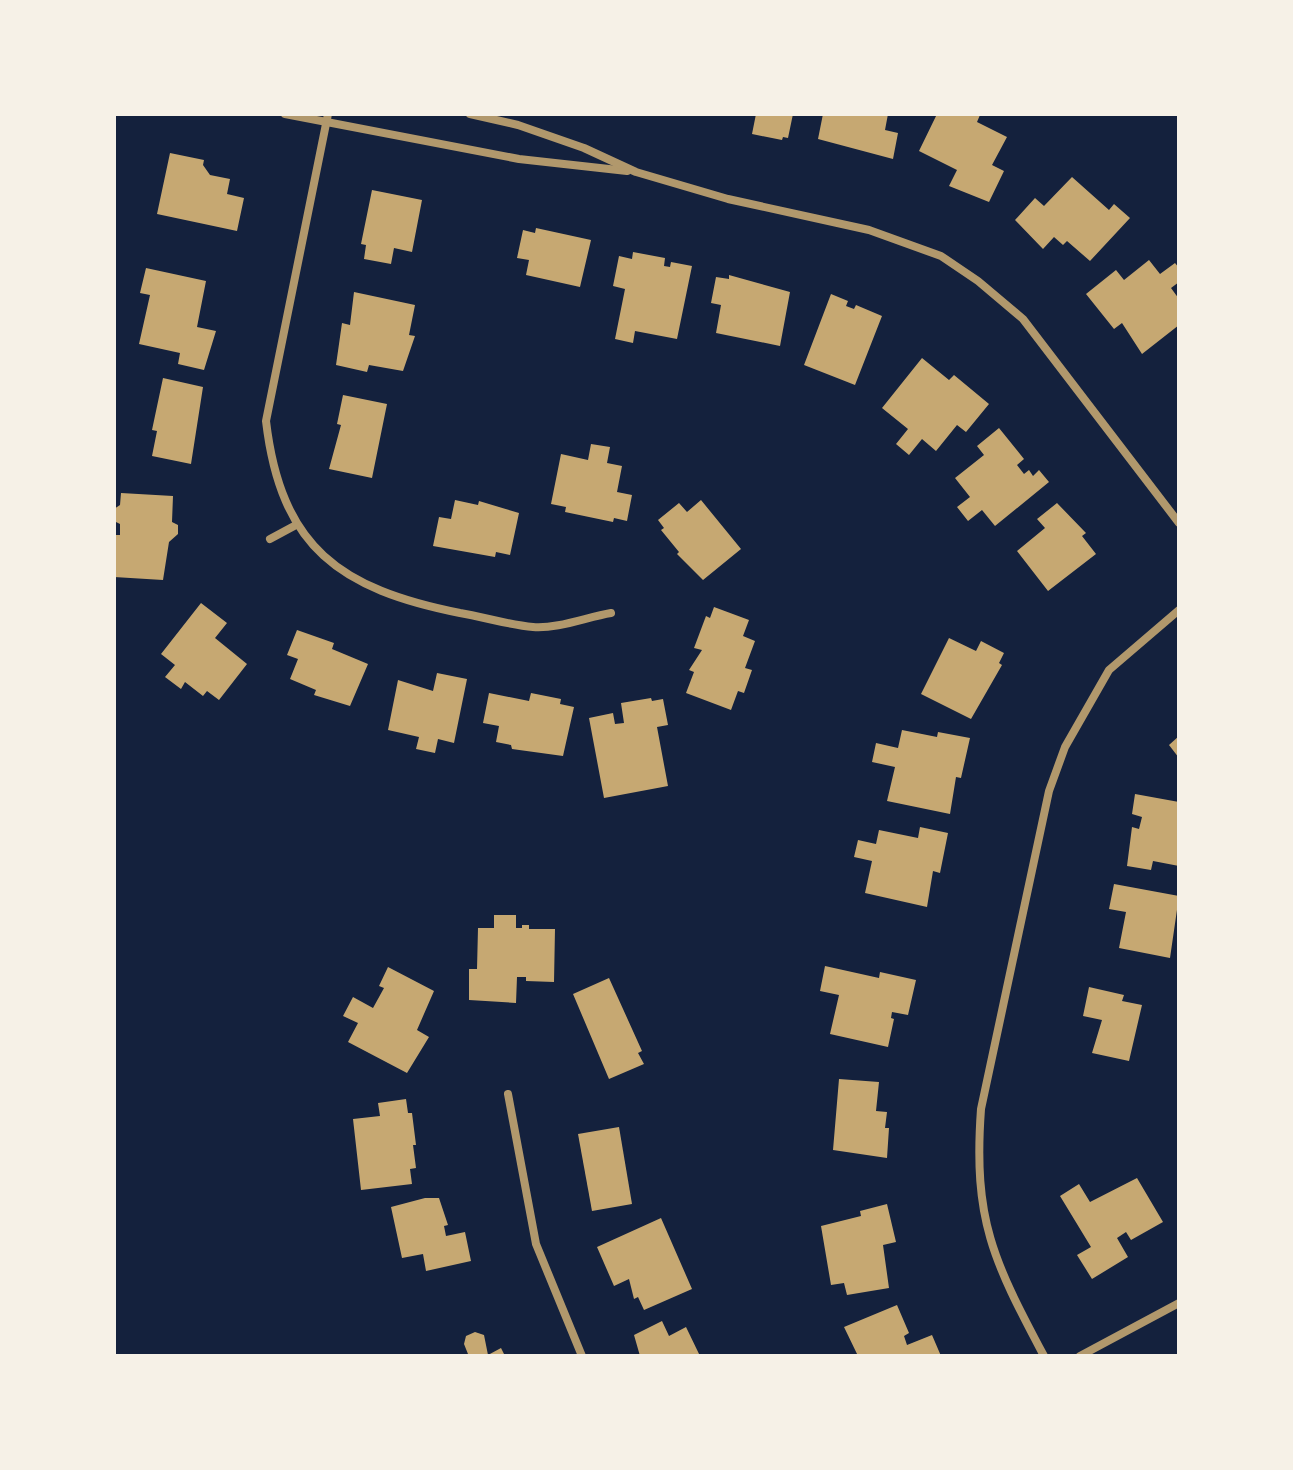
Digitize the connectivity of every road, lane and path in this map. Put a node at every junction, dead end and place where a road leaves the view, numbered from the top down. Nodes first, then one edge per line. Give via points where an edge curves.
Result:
1 (285, 114) edge
2 (470, 114) edge
3 (327, 118) edge
4 (636, 172) junction
5 (1179, 523) edge
6 (296, 525) junction
7 (270, 539) dead end
8 (1179, 610) edge
9 (611, 613) dead end
10 (508, 1094) dead end
11 (1179, 1303) edge
12 (582, 1356) edge
13 (1044, 1356) edge
14 (1080, 1356) edge

1 - 3 street
2 - 4 street via 584,148
3 - 4 street via 519,159
3 - 6 street via 266,421 271,464
4 - 5 street via 869,230 941,256 1023,319
6 - 7 street
6 - 9 street via 341,572 408,602 535,627
8 - 13 street via 1109,670 1065,747 1049,791 981,1109 981,1204 991,1247
10 - 12 street via 536,1244
11 - 14 street

